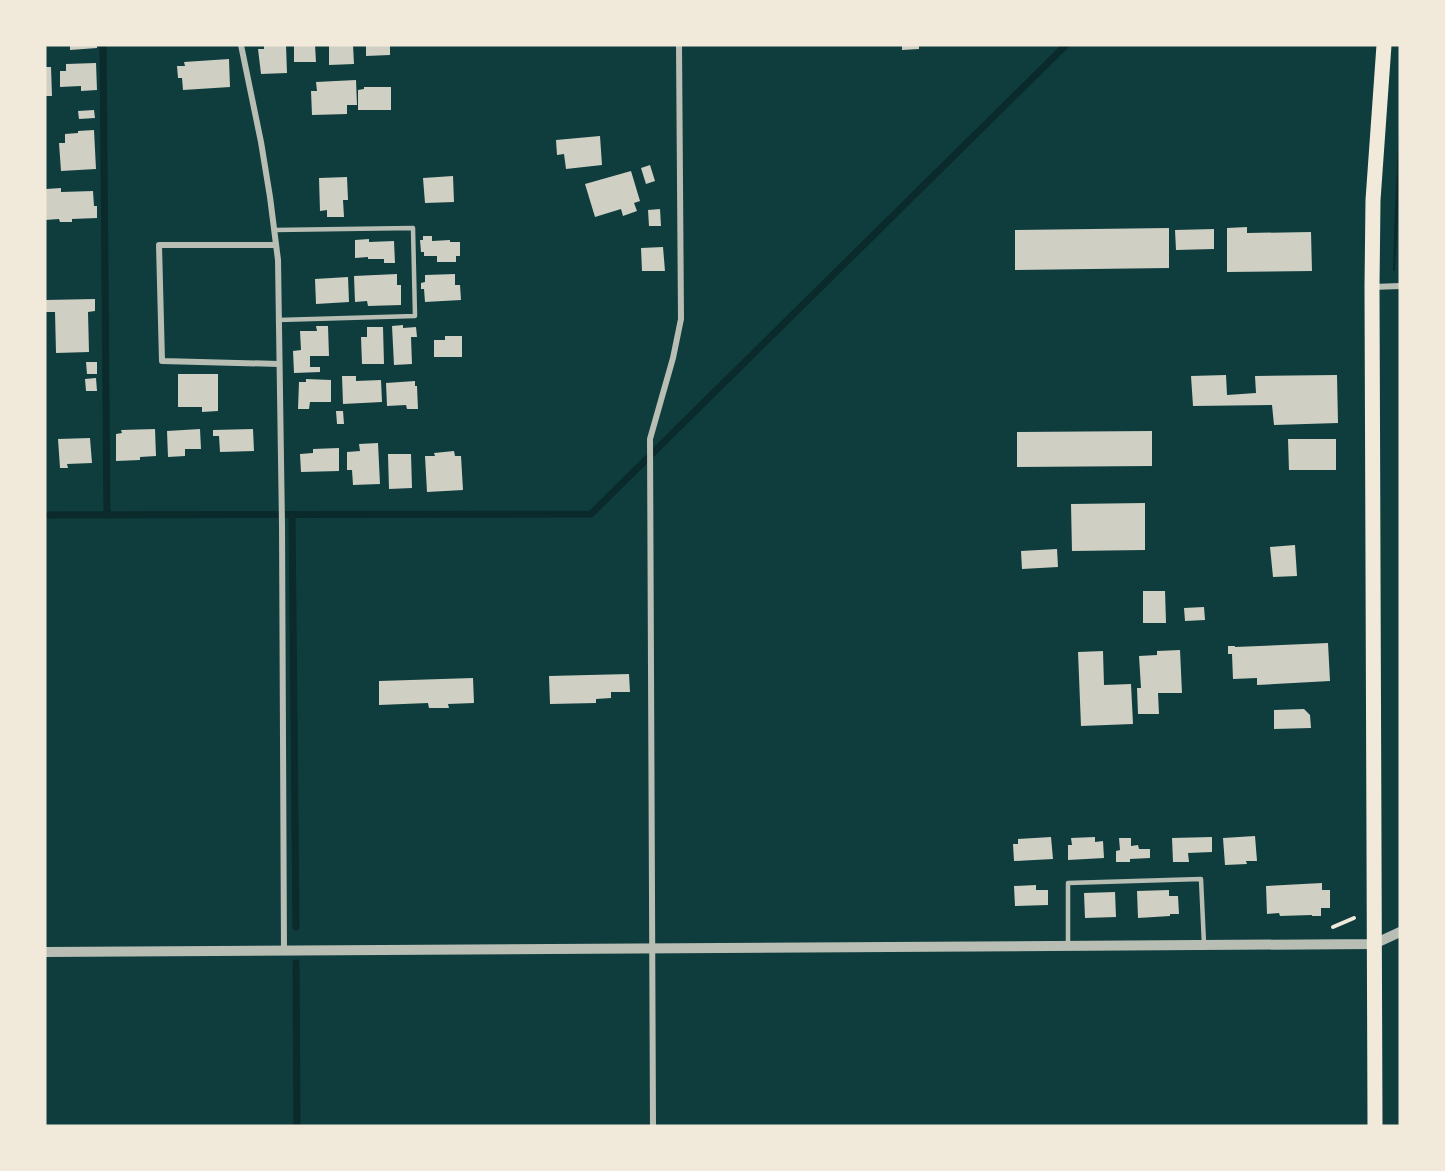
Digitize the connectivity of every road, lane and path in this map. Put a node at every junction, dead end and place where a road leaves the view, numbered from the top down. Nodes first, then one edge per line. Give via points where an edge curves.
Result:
1 (241, 45) edge
2 (679, 45) edge
3 (1384, 45) edge
4 (274, 230) junction
5 (276, 245) junction
6 (1372, 286) junction
7 (1400, 286) edge
8 (278, 320) junction
9 (279, 364) junction
10 (1400, 932) edge
11 (1374, 944) junction
12 (1204, 945) junction
13 (1068, 946) junction
14 (652, 949) junction
15 (45, 952) edge
16 (284, 952) junction
17 (653, 1126) edge
18 (1375, 1126) edge

1 - 4 street
2 - 14 street via 681,319 650,439
3 - 6 main road via 1373,200
4 - 5 street
4 - 8 lane via 413,228 415,316
5 - 8 street
5 - 9 street via 159,245 161,350 162,361
6 - 7 street
6 - 11 main road
8 - 9 street
9 - 16 street
10 - 11 street
11 - 12 street
11 - 18 main road
12 - 13 street
12 - 13 lane via 1201,879 1068,883
13 - 14 street
14 - 16 street
14 - 17 street
15 - 16 street

